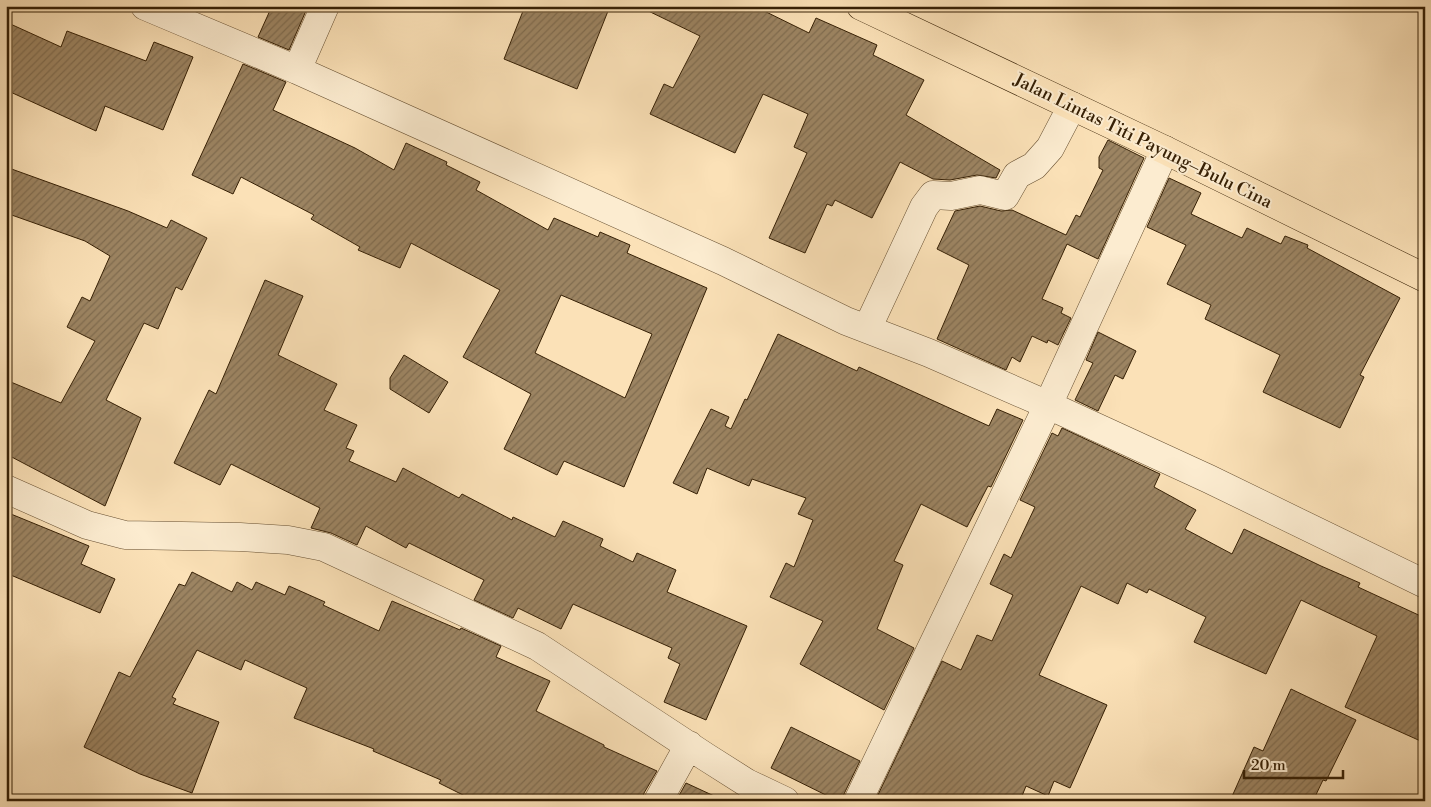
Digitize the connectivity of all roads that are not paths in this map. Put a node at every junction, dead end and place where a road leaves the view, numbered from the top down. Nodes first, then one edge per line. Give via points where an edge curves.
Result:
1 (145, 6) edge
2 (325, 6) edge
3 (861, 6) edge
4 (297, 70) junction
5 (1072, 106) junction
6 (1165, 150) junction
7 (1425, 278) edge
8 (867, 329) junction
9 (1048, 405) junction
10 (6, 489) edge
11 (1425, 584) edge
12 (689, 745) junction
13 (658, 801) edge
14 (785, 801) edge
15 (858, 801) edge

1 - 4 street
2 - 4 street
3 - 5 main road, Jalan Lintas Titi Payung–Bulu Cina
4 - 8 street
5 - 6 main road, Jalan Lintas Titi Payung–Bulu Cina
5 - 8 street via 1050,148 1034,166 1017,175 1005,196 980,190 951,196 933,195 924,207
6 - 7 main road, Jalan Lintas Titi Payung–Bulu Cina
6 - 9 street
8 - 9 street
9 - 11 street via 1209,478
9 - 15 street
10 - 12 street via 88,525 125,535 240,537 288,540 324,547 537,646
12 - 13 street
12 - 14 street via 747,782

